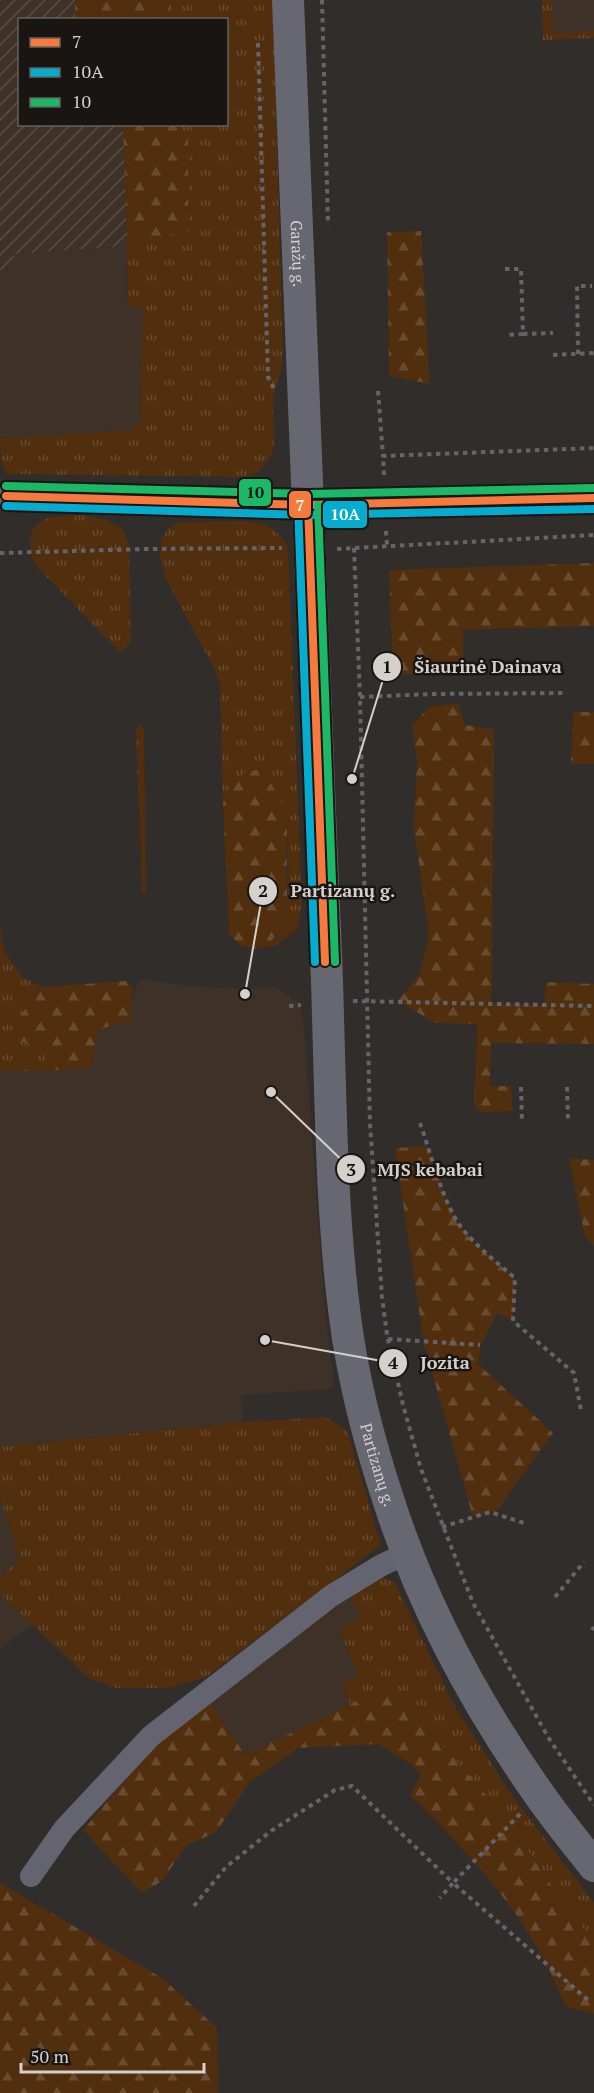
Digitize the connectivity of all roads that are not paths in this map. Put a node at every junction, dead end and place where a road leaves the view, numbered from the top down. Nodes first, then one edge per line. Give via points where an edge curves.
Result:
1 (288, 0) edge
2 (0, 495) edge
3 (594, 498) edge
4 (308, 505) junction
5 (407, 1553) junction
6 (594, 1866) edge
7 (31, 1875) dead end

1 - 4 street, Garažų g.
2 - 4 street
3 - 4 street
4 - 5 street, Partizanų g. via 336,1224 345,1320 373,1451
5 - 6 street, Partizanų g. via 455,1656 496,1729
5 - 7 street via 331,1596 150,1736 64,1829

